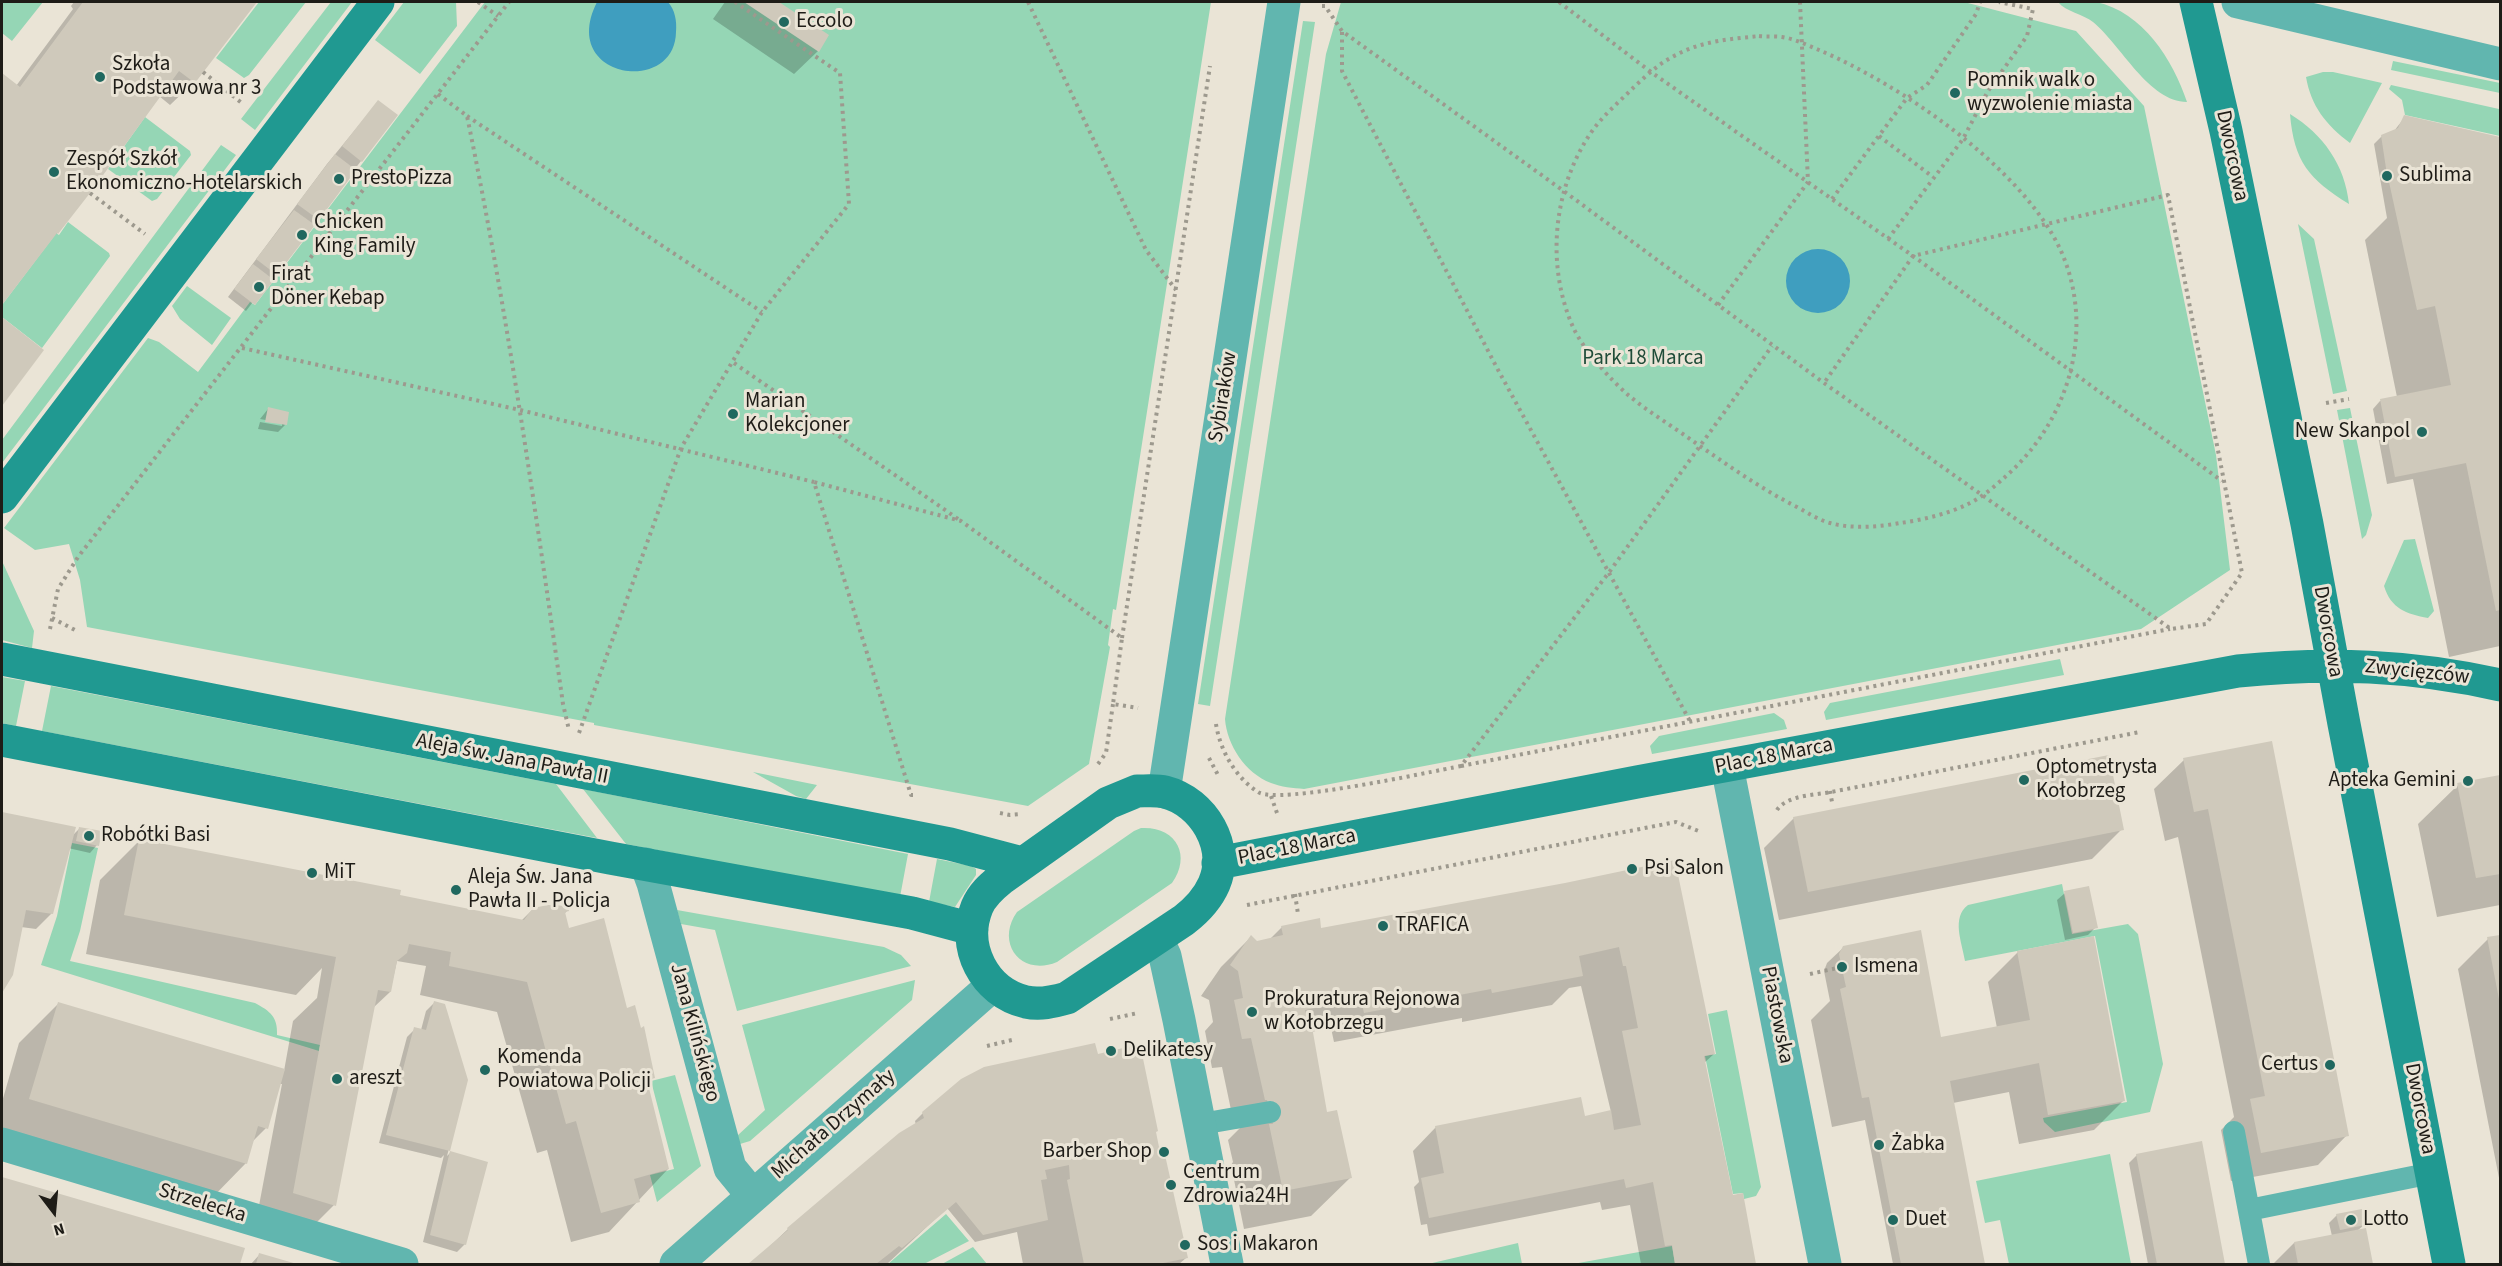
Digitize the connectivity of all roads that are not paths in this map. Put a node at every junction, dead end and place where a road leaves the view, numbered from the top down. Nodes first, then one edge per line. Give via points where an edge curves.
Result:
1 (378, 2) edge
2 (1284, 2) edge
3 (2196, 2) edge
4 (2238, 2) edge
5 (2500, 64) edge
6 (2, 497) edge
7 (2, 659) edge
8 (2332, 666) junction
9 (2500, 685) edge
10 (2, 740) edge
11 (1727, 766) junction
12 (1164, 792) junction
13 (1022, 863) junction
14 (1218, 863) junction
15 (646, 864) junction
16 (972, 929) junction
17 (1157, 939) junction
18 (993, 985) junction
19 (1270, 1112) dead end
20 (1201, 1124) junction
21 (2234, 1132) dead end
22 (2, 1144) edge
23 (2432, 1173) junction
24 (753, 1196) junction
25 (2248, 1210) junction
26 (402, 1264) edge
27 (676, 1264) edge
28 (1227, 1264) edge
29 (1825, 1264) edge
30 (2259, 1264) edge
31 (2449, 1264) edge

1 - 6 street
2 - 12 street, Sybiraków
3 - 8 street, Dworcowa via 2226,131
4 - 5 street
7 - 13 street, Aleja św. Jana Pawła II via 950,844
8 - 9 street, Zwycięzców via 2395,667
8 - 11 street, Plac 18 Marca via 2238,671
8 - 23 street, Dworcowa
10 - 15 street
11 - 14 street, Plac 18 Marca
11 - 29 street, Piastowska
12 - 13 street via 1137,791 1118,797
12 - 14 street via 1183,799 1208,822 1216,840
13 - 16 street via 987,891 977,906
14 - 17 street via 1215,882 1198,909
15 - 16 street via 912,913
15 - 24 street, Jana Kilińskiego via 730,1168
16 - 18 street via 976,959
17 - 18 street via 1067,998 1047,1004 1010,997
17 - 20 street via 1165,956
18 - 24 street, Michała Drzymały
19 - 20 lane
20 - 28 street
21 - 25 lane
22 - 26 street, Strzelecka
23 - 25 lane
23 - 31 street, Dworcowa
24 - 27 street, Michała Drzymały
25 - 30 lane

